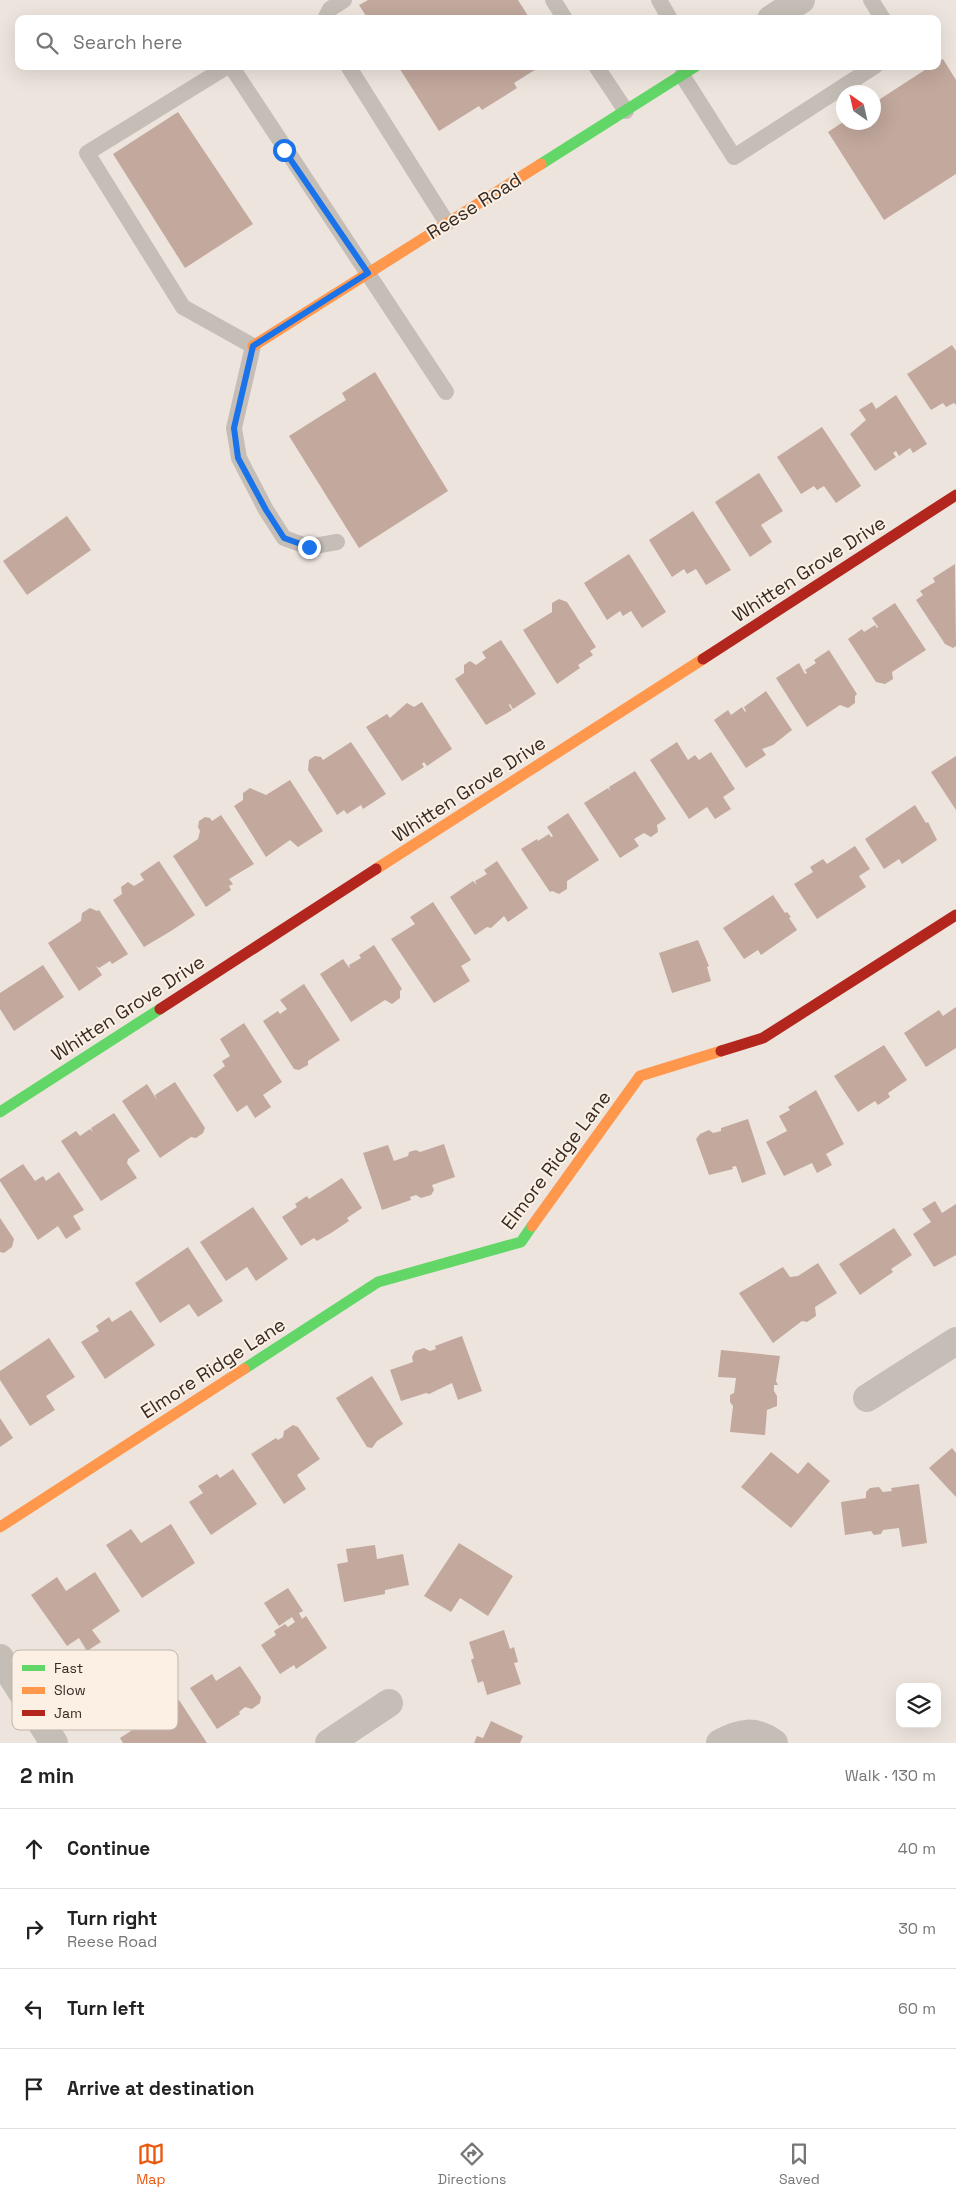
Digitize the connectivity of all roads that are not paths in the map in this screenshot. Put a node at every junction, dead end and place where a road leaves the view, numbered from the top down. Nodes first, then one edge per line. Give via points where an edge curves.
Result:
1 (344, 0) edge
2 (553, 0) edge
3 (659, 0) edge
4 (801, 0) edge
5 (871, 0) edge
6 (327, 15) edge
7 (562, 15) edge
8 (668, 15) edge
9 (777, 15) edge
10 (881, 15) edge
11 (222, 70) edge
12 (232, 70) edge
13 (351, 70) edge
14 (599, 70) edge
15 (690, 70) edge
16 (869, 70) edge
17 (682, 75) junction
18 (626, 111) junction
19 (447, 223) junction
20 (368, 273) junction
21 (253, 346) junction
22 (446, 392) dead end
23 (956, 495) edge
24 (337, 542) dead end
25 (956, 915) edge
26 (0, 1112) edge
27 (956, 1342) edge
28 (867, 1398) dead end
29 (0, 1528) edge
30 (0, 1658) edge
31 (12, 1677) edge
32 (389, 1702) dead end
33 (46, 1730) edge
34 (54, 1743) edge
35 (329, 1743) edge
36 (720, 1743) edge
37 (774, 1743) edge

1 - 6 lane via 330,9
2 - 7 lane
3 - 8 lane
4 - 9 street
5 - 10 lane
11 - 21 lane via 87,153 183,307
12 - 20 lane
13 - 19 lane
14 - 18 lane
15 - 17 street, Reese Road
16 - 17 lane via 734,157
17 - 18 street, Reese Road
18 - 19 street, Reese Road
19 - 20 street, Reese Road
20 - 21 street, Reese Road
20 - 22 lane
21 - 24 lane via 234,428 238,458 284,538 309,547
23 - 26 street, Whitten Grove Drive
25 - 29 street, Elmore Ridge Lane via 763,1038 640,1076 521,1242 378,1282
27 - 28 street
30 - 31 street
32 - 35 street
33 - 34 street
36 - 37 street via 751,1732

